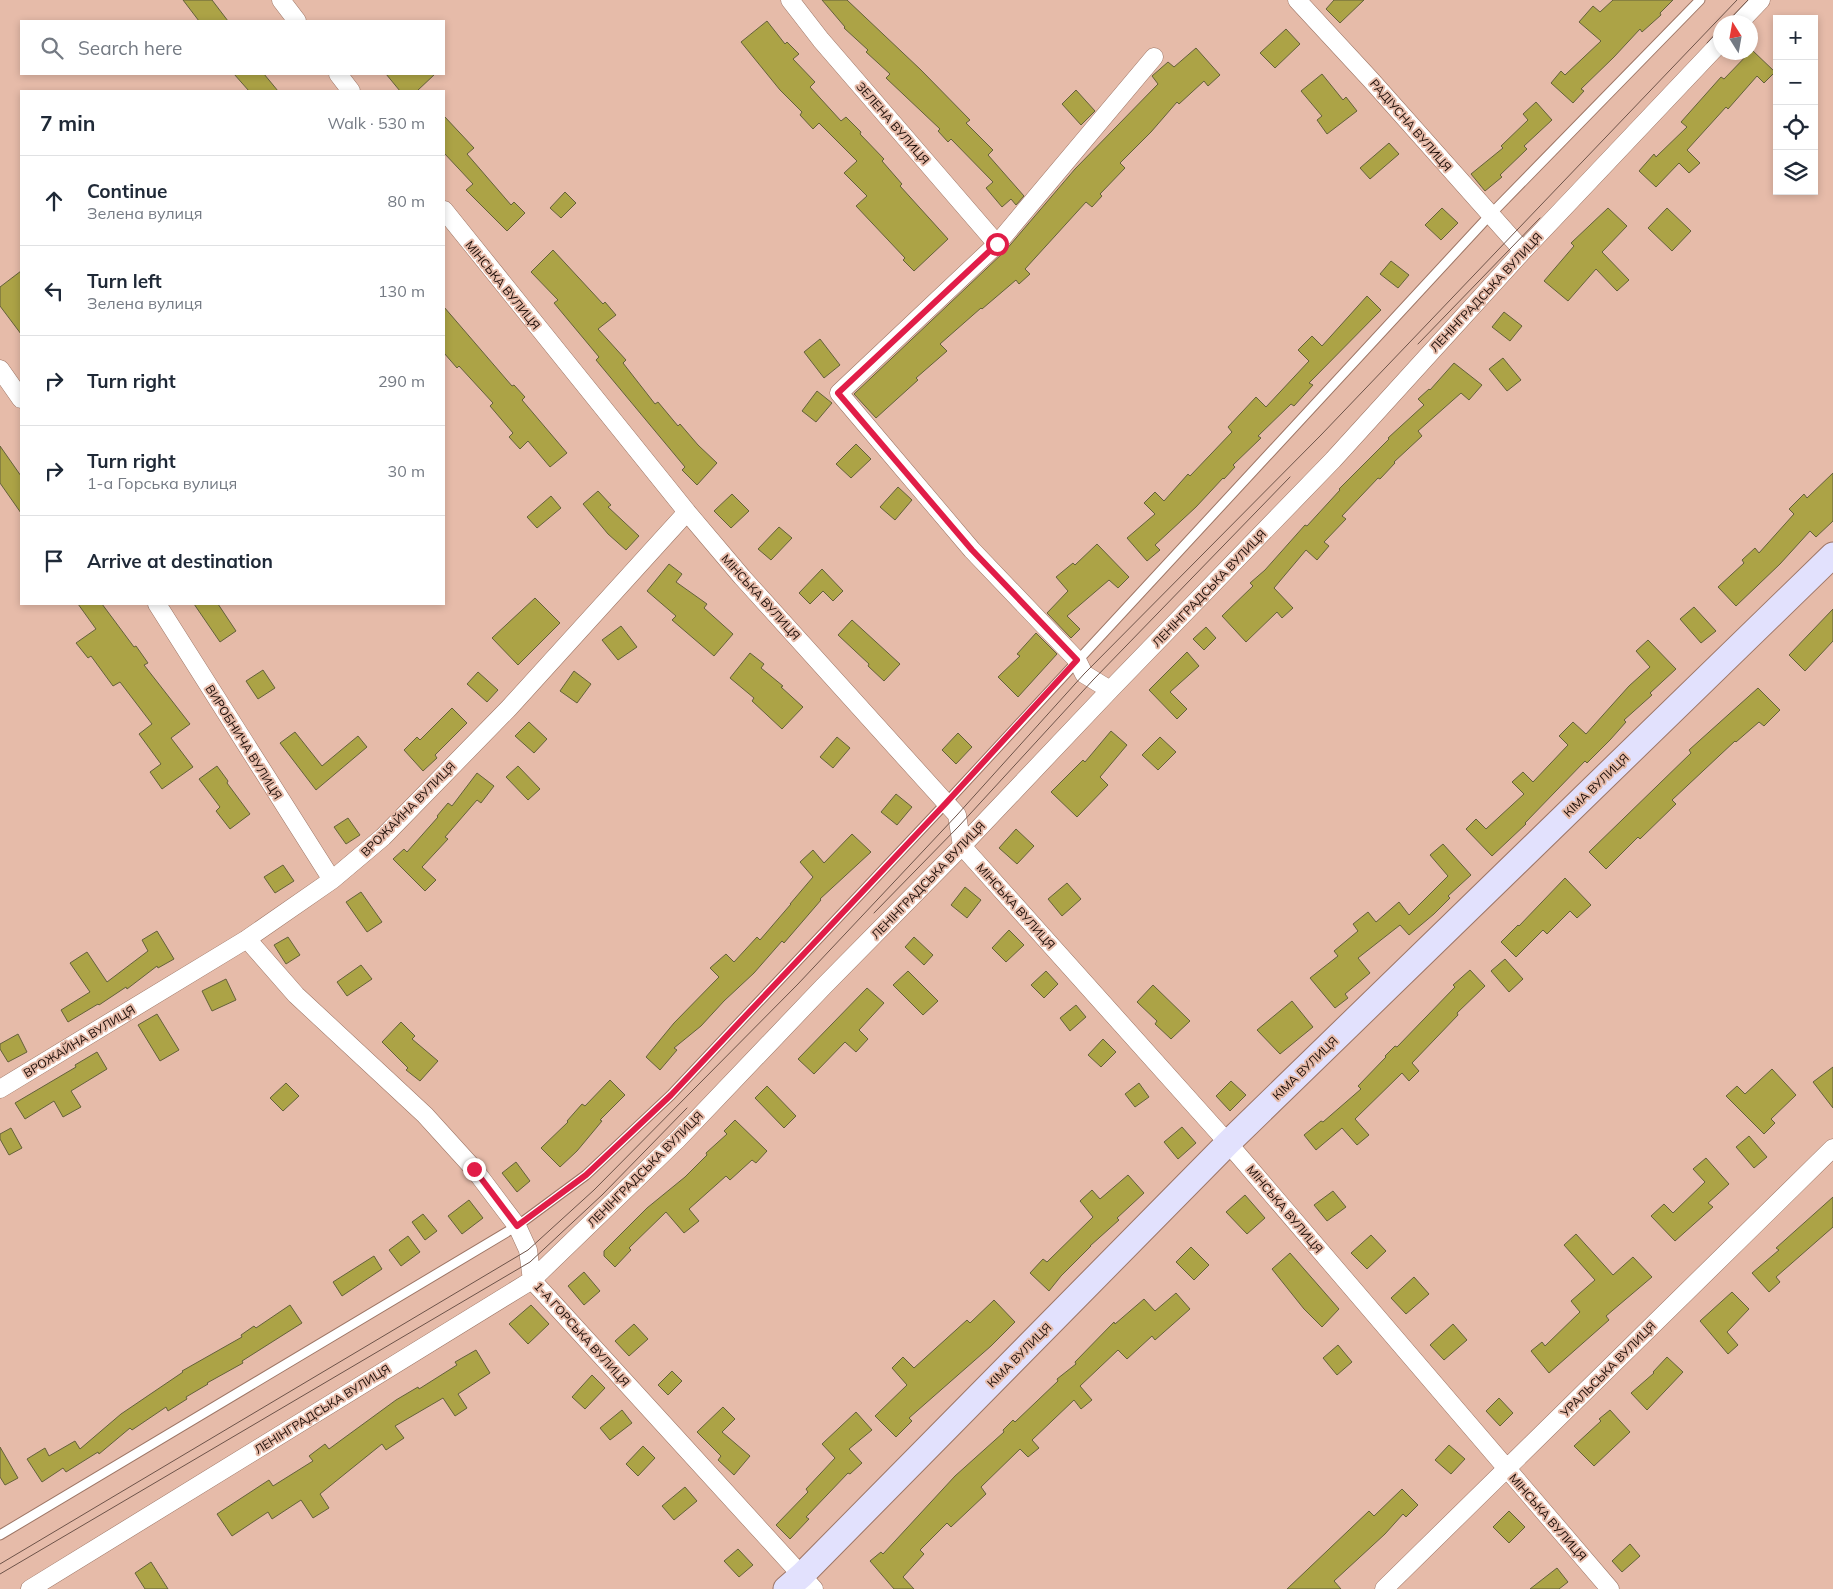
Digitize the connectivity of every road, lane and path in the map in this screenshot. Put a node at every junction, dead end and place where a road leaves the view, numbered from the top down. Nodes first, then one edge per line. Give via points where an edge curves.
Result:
1 (281, 0) edge
2 (790, 0) edge
3 (1297, 0) edge
4 (1700, 0) edge
5 (1761, 0) edge
6 (1747, 15) edge
7 (296, 20) edge
8 (1713, 50) edge
9 (1154, 56) dead end
10 (339, 75) edge
11 (351, 90) edge
12 (445, 211) edge
13 (1490, 215) junction
14 (997, 244) junction
15 (1523, 251) junction
16 (0, 368) edge
17 (20, 398) edge
18 (687, 512) junction
19 (1833, 555) edge
20 (158, 605) edge
21 (1077, 660) junction
22 (1110, 690) junction
23 (946, 803) junction
24 (962, 846) junction
25 (332, 880) junction
26 (247, 939) junction
27 (0, 1089) edge
28 (1228, 1143) junction
29 (1833, 1148) edge
30 (517, 1226) junction
31 (532, 1280) junction
32 (1506, 1469) junction
33 (0, 1535) edge
34 (801, 1584) edge
35 (30, 1589) edge
36 (1384, 1589) edge
37 (1610, 1589) edge

1 - 7 street
2 - 14 street, ЗЕЛЕНА ВУЛИЦЯ
3 - 13 street, РАДІУСНА ВУЛИЦЯ
4 - 13 lane
5 - 6 street
8 - 15 street, ЛЕНІНГРАДСЬКА ВУЛИЦЯ
9 - 14 street
10 - 11 street
12 - 18 street, МІНСЬКА ВУЛИЦЯ
13 - 15 street, РАДІУСНА ВУЛИЦЯ
13 - 21 lane
14 - 21 street via 838,393 972,550
15 - 22 street, ЛЕНІНГРАДСЬКА ВУЛИЦЯ via 1333,460
16 - 17 street
18 - 23 street, МІНСЬКА ВУЛИЦЯ
18 - 25 street, ВРОЖАЙНА ВУЛИЦЯ via 509,708 383,837
19 - 28 street, КІМА ВУЛИЦЯ
20 - 25 street, ВИРОБНИЧА ВУЛИЦЯ
21 - 22 street via 1084,674
21 - 23 lane
22 - 24 street, ЛЕНІНГРАДСЬКА ВУЛИЦЯ
23 - 24 street, МІНСЬКА ВУЛИЦЯ via 957,815
23 - 30 lane via 671,1095 586,1175
24 - 28 street, МІНСЬКА ВУЛИЦЯ
24 - 31 street, ЛЕНІНГРАДСЬКА ВУЛИЦЯ via 676,1140
25 - 26 street, ВРОЖАЙНА ВУЛИЦЯ
26 - 27 street, ВРОЖАЙНА ВУЛИЦЯ
26 - 30 street, 1-А ГОРСЬКА ВУЛИЦЯ via 296,995 425,1115 474,1169
28 - 32 street, МІНСЬКА ВУЛИЦЯ
28 - 34 street, КІМА ВУЛИЦЯ
29 - 32 street, УРАЛЬСЬКА ВУЛИЦЯ
30 - 31 street, 1-А ГОРСЬКА ВУЛИЦЯ via 528,1250
30 - 33 lane
31 - 34 street, 1-А ГОРСЬКА ВУЛИЦЯ
31 - 35 street, ЛЕНІНГРАДСЬКА ВУЛИЦЯ
32 - 36 street, УРАЛЬСЬКА ВУЛИЦЯ
32 - 37 street, МІНСЬКА ВУЛИЦЯ

